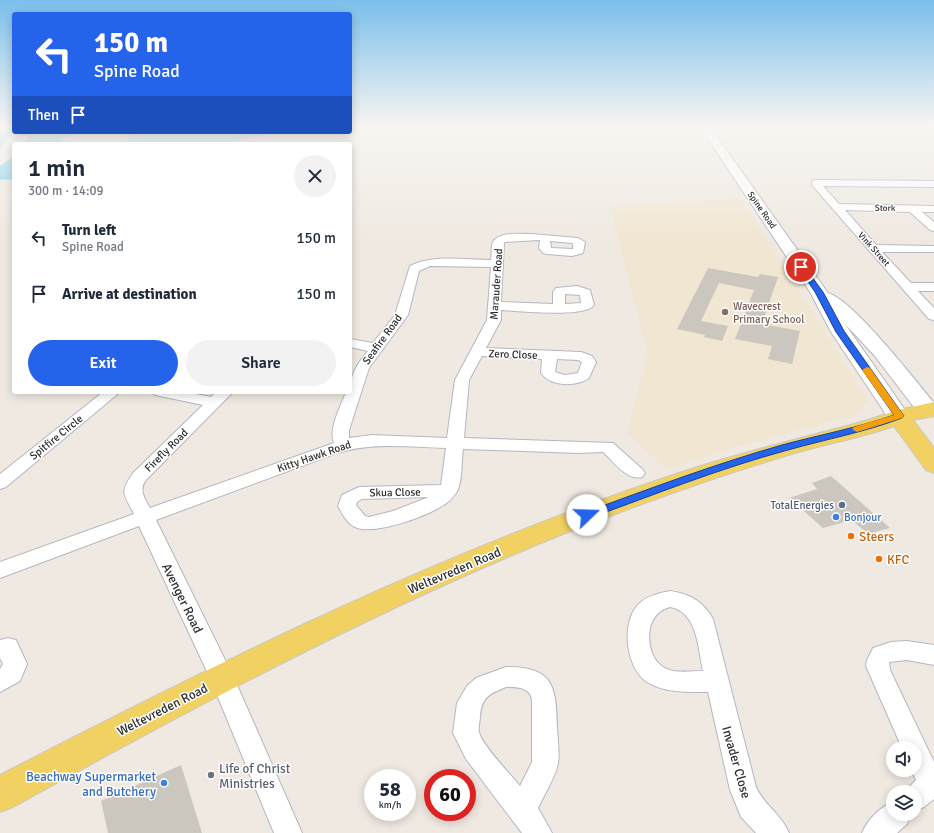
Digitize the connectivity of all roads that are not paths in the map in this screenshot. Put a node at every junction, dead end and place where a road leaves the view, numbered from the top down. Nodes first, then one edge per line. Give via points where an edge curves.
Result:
1 (732, 166) edge
2 (934, 184) edge
3 (836, 207) junction
4 (912, 208) junction
5 (934, 209) edge
6 (934, 228) edge
7 (545, 238) dead end
8 (873, 248) junction
9 (934, 249) edge
10 (497, 264) junction
11 (908, 287) junction
12 (934, 287) edge
13 (819, 292) junction
14 (496, 306) junction
15 (559, 307) dead end
16 (934, 316) edge
17 (352, 343) edge
18 (376, 348) junction
19 (477, 352) junction
20 (550, 355) dead end
21 (109, 394) edge
22 (184, 394) edge
23 (220, 397) edge
24 (932, 412) edge
25 (899, 416) junction
26 (456, 443) junction
27 (344, 444) junction
28 (934, 465) edge
29 (7, 470) edge
30 (636, 473) dead end
31 (0, 483) edge
32 (448, 491) dead end
33 (144, 517) junction
34 (0, 570) edge
35 (0, 649) edge
36 (934, 655) edge
37 (222, 678) junction
38 (0, 682) edge
39 (716, 682) dead end
40 (912, 741) edge
41 (922, 771) edge
42 (927, 788) edge
43 (0, 794) edge
44 (523, 810) junction
45 (890, 821) edge
46 (288, 833) edge
47 (538, 833) edge
48 (775, 833) edge
49 (876, 833) edge

1 - 13 main road, Spine Road
2 - 3 street, Vink Street via 817,182 816,184
3 - 4 street, Stork
3 - 8 street, Vink Street
4 - 5 street, Stork
4 - 6 street
7 - 10 street, Marauder Road via 503,239 498,243
8 - 9 street
8 - 11 street, Vink Street
10 - 14 street, Marauder Road
10 - 18 street, Seafire Road via 430,263 417,267 413,270 401,315
11 - 12 street
11 - 16 street, Vink Street
13 - 24 main road, Spine Road via 854,321 878,346
13 - 25 main road, Spine Road via 840,332
14 - 15 street
14 - 19 street, Marauder Road via 493,324
17 - 18 street
18 - 27 street, Seafire Road via 366,360 359,375 341,430 340,437
19 - 20 street, Zero Close
19 - 26 street, Marauder Road via 462,380
21 - 29 street, Spitfire Circle
22 - 23 street
23 - 33 street, Firefly Road via 135,483 133,493
24 - 25 main road, Weltevreden Road
25 - 28 main road, Spine Road
25 - 37 main road, Weltevreden Road via 868,428 785,448 587,515 372,605
26 - 27 street, Kitty Hawk Road via 372,440
26 - 30 street, Kitty Hawk Road via 606,447
26 - 32 street
27 - 33 street, Kitty Hawk Road
29 - 31 street, Spitfire Circle
33 - 34 street, Kitty Hawk Road
33 - 37 street, Avenger Road
35 - 38 street via 8,647 15,664 12,674
36 - 40 street via 927,652 890,650 882,654 877,661 878,670
37 - 43 main road, Weltevreden Road via 118,730
37 - 46 street, Avenger Road
39 - 48 street, Invader Close via 743,790 751,807
41 - 42 street
44 - 44 street via 475,751 466,733 469,703 475,693 484,685 506,677 522,677 533,681 542,689 544,700 545,763
44 - 47 street
45 - 49 street

